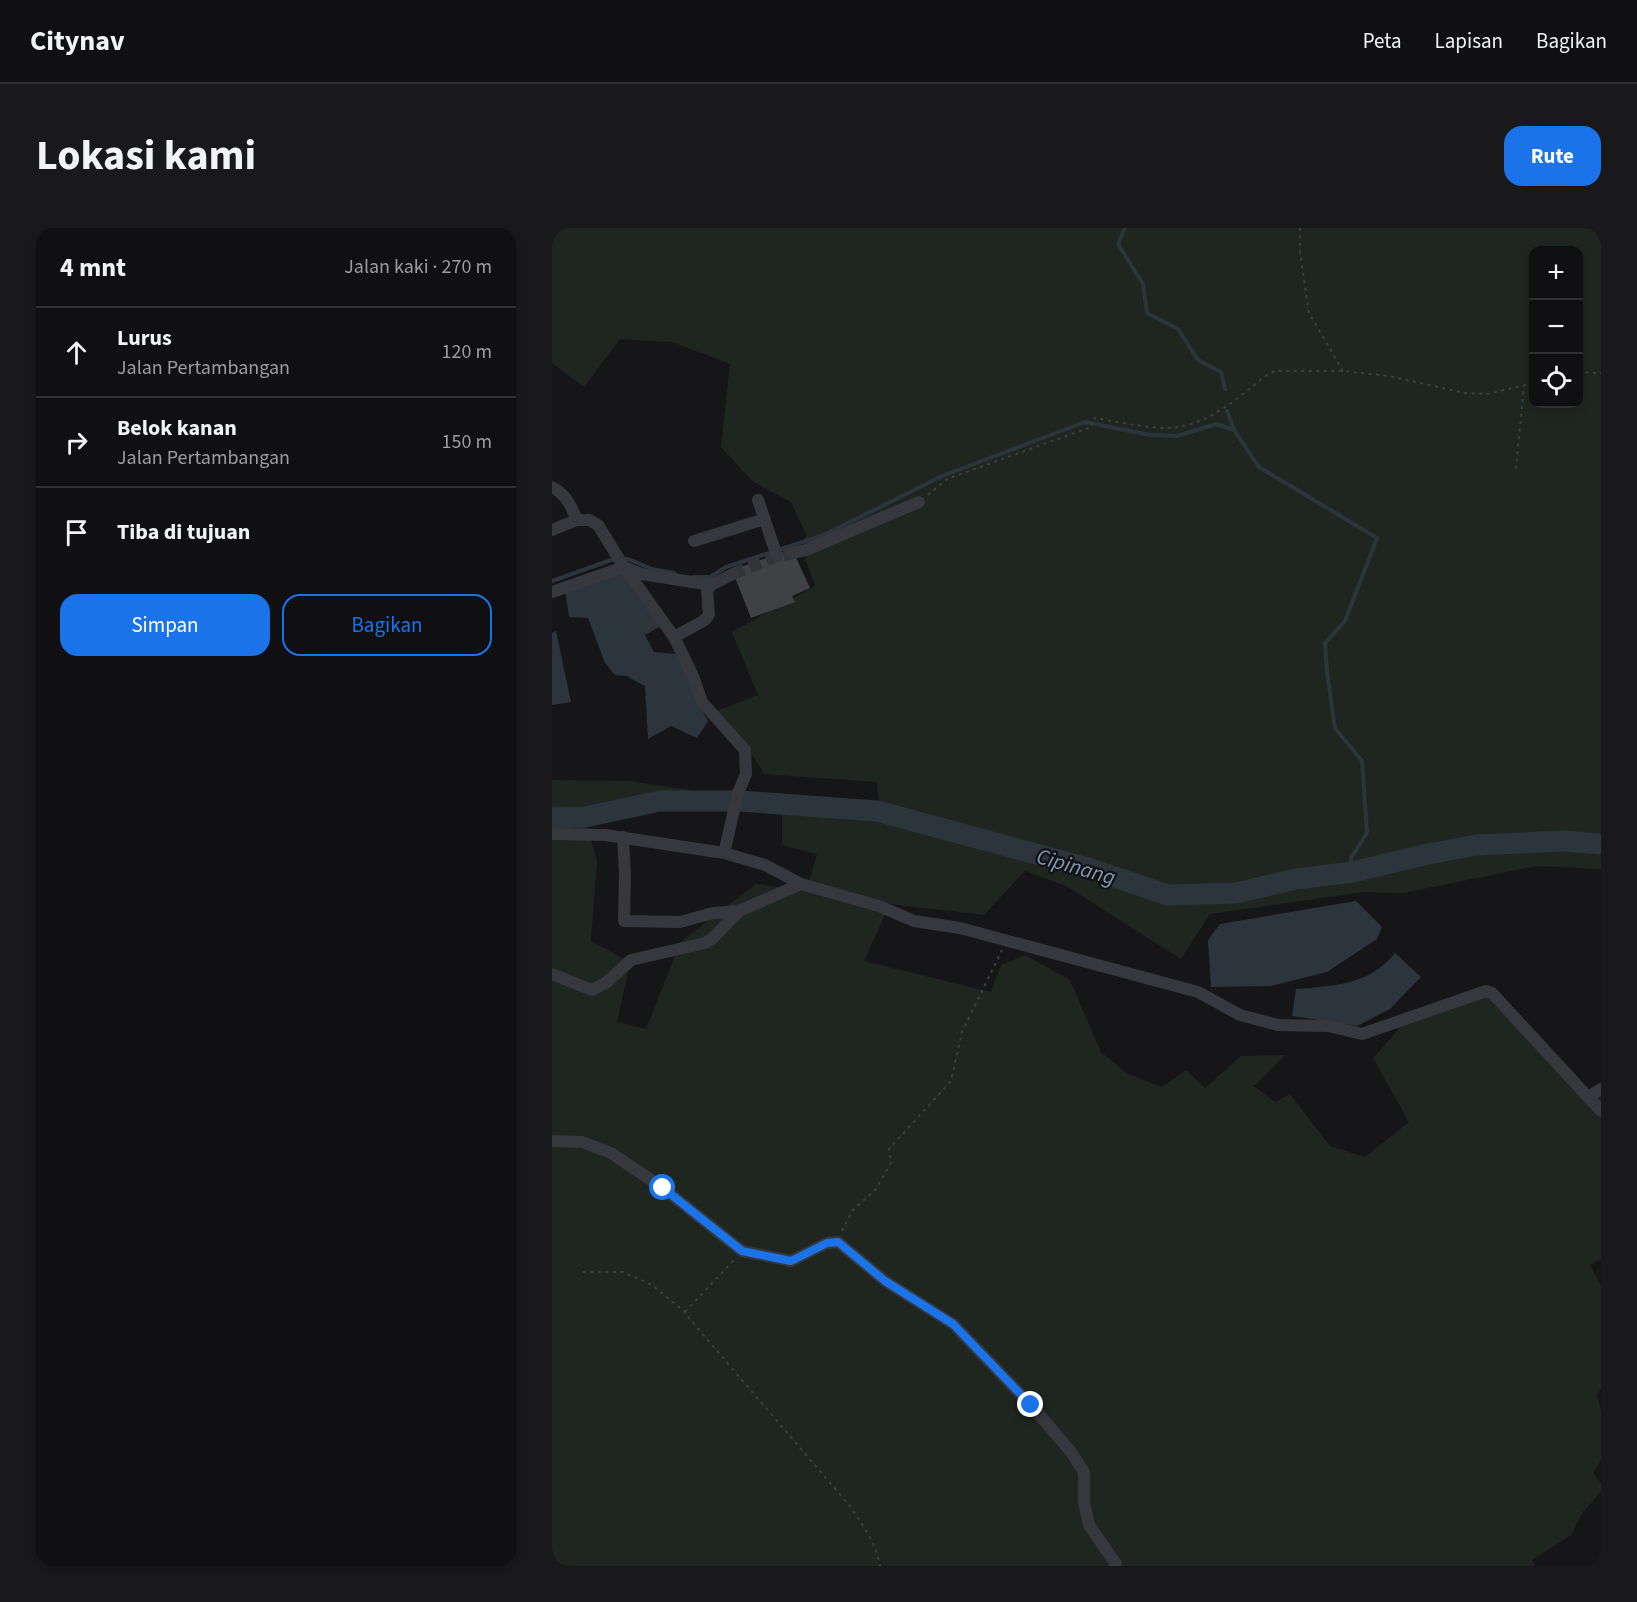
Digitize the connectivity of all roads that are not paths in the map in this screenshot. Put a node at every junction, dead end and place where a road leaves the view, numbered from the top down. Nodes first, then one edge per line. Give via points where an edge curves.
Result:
1 (552, 487) edge
2 (758, 500) dead end
3 (919, 502) road end
4 (765, 519) junction
5 (577, 520) junction
6 (552, 530) edge
7 (694, 541) dead end
8 (775, 551) dead end
9 (794, 553) tunnel mouth
10 (621, 560) junction
11 (733, 574) tunnel mouth
12 (711, 585) junction
13 (552, 592) edge
14 (674, 637) junction
15 (552, 834) edge
16 (623, 837) junction
17 (724, 853) junction
18 (801, 884) junction
19 (739, 911) junction
20 (552, 974) edge
21 (1601, 1089) edge
22 (1588, 1097) junction
23 (1601, 1111) edge
24 (552, 1141) edge
25 (1115, 1566) edge

1 - 5 street via 568,501
2 - 4 street
3 - 9 street
4 - 7 street
4 - 8 street
5 - 6 street
5 - 10 street via 598,525
10 - 12 street via 642,574
10 - 13 street
10 - 14 street
11 - 12 street
12 - 14 street via 705,620
14 - 17 street via 702,702 745,750 746,774
15 - 16 street
16 - 17 street
16 - 19 street via 624,921 680,922
17 - 18 street via 765,865
18 - 19 street
18 - 22 street via 879,906 914,921 960,928 1198,992 1240,1015 1278,1024 1328,1026 1362,1034 1486,991
19 - 20 street via 705,943 631,960 592,990
21 - 22 street
22 - 23 street
24 - 25 street via 582,1142 611,1152 742,1251 791,1261 827,1243 838,1242 885,1281 953,1324 1071,1452 1084,1472 1089,1525

